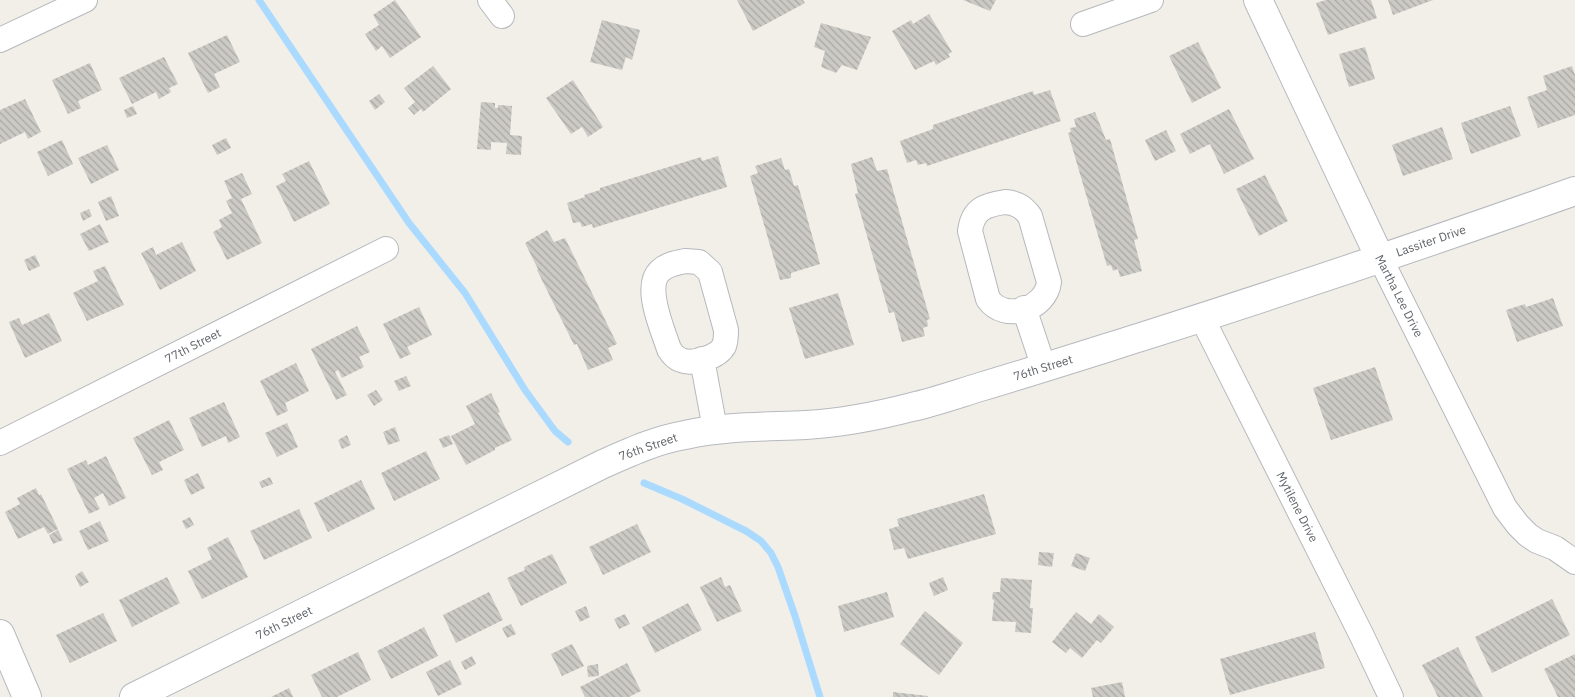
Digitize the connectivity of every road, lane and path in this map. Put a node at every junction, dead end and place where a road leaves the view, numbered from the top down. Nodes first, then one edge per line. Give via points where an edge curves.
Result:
1 (84, 0) edge
2 (1151, 0) edge
3 (1258, 0) edge
4 (1083, 24) dead end
5 (0, 40) edge
6 (1575, 191) edge
7 (386, 249) dead end
8 (1380, 258) junction
9 (1024, 308) junction
10 (1202, 318) junction
11 (702, 359) dead end
12 (1044, 368) junction
13 (714, 429) junction
14 (0, 443) edge
15 (1575, 562) edge
16 (0, 634) edge
17 (26, 697) edge
18 (134, 697) edge
19 (1391, 697) edge

1 - 5 street
2 - 4 street
3 - 8 street, Martha Lee Drive
6 - 8 street, Lassiter Drive
7 - 14 street, 77th Street
8 - 10 street, Lassiter Drive
8 - 15 street, Martha Lee Drive via 1505,508 1528,535
9 - 9 street via 1008,312 999,310 988,299 970,231 971,221 984,207 1016,203 1030,216 1049,282 1043,298
9 - 12 street
10 - 12 street, 76th Street
10 - 19 street, Mytilene Drive
11 - 13 street
12 - 13 street, 76th Street via 880,415 807,425
13 - 18 street, 76th Street via 629,452
16 - 17 street

